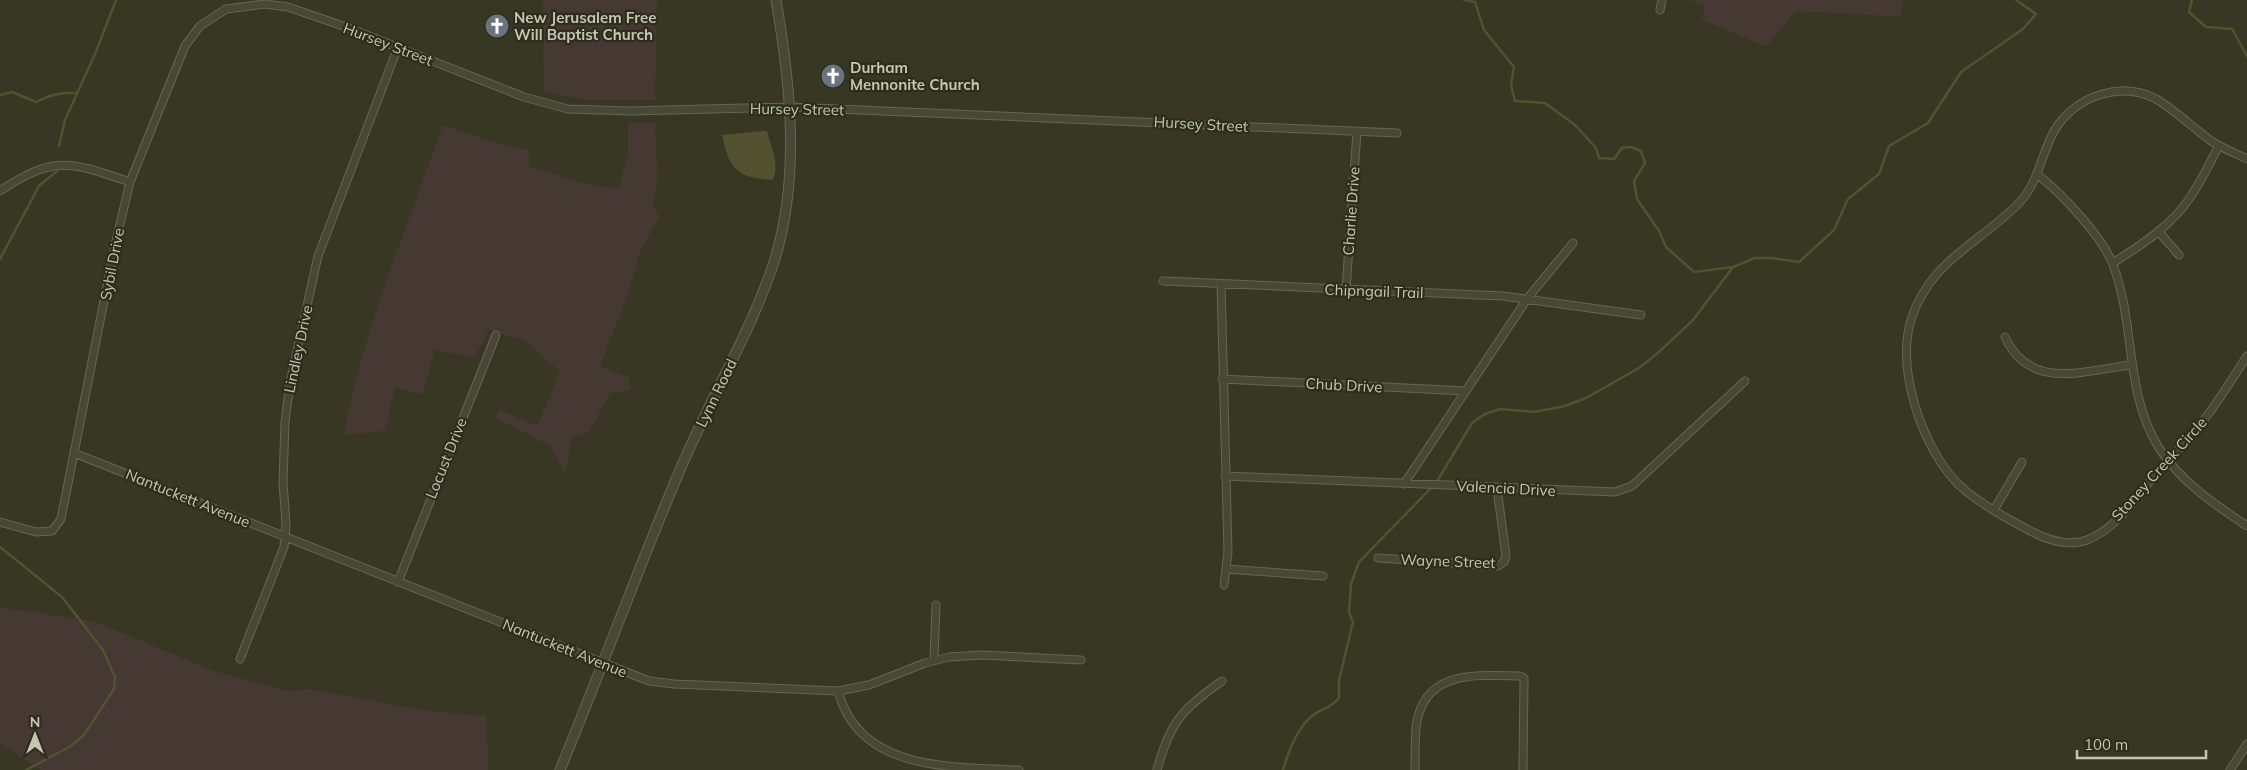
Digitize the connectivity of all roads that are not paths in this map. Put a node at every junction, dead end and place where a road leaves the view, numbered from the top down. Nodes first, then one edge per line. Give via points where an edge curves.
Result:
1 (776, 0) edge
2 (1662, 0) edge
3 (1660, 10) dead end
4 (216, 14) joint
5 (398, 47) junction
6 (789, 107) junction
7 (1357, 132) junction
8 (1397, 133) dead end
9 (2219, 146) junction
10 (2247, 159) edge
11 (2038, 175) junction
12 (130, 182) junction
13 (0, 191) edge
14 (2158, 231) junction
15 (1573, 243) dead end
16 (2178, 255) dead end
17 (2113, 263) junction
18 (1163, 281) dead end
19 (1221, 284) junction
20 (1346, 290) junction
21 (1527, 299) junction
22 (1642, 315) dead end
23 (496, 335) dead end
24 (2005, 337) dead end
25 (2247, 356) edge
26 (2131, 365) junction
27 (1222, 379) junction
28 (1745, 381) dead end
29 (1466, 391) junction
30 (74, 453) junction
31 (2168, 460) junction
32 (2022, 462) dead end
33 (1225, 476) junction
34 (1404, 484) junction
35 (1497, 488) junction
36 (1994, 510) junction
37 (0, 522) edge
38 (2247, 526) edge
39 (285, 537) junction
40 (1378, 558) dead end
41 (1226, 569) junction
42 (1324, 576) dead end
43 (398, 582) junction
44 (1224, 585) dead end
45 (936, 605) dead end
46 (240, 659) dead end
47 (934, 660) junction
48 (1081, 660) dead end
49 (603, 664) junction
50 (1222, 681) dead end
51 (838, 690) junction
52 (2247, 744) edge
53 (560, 770) edge
54 (1019, 770) edge
55 (1157, 770) edge
56 (1415, 770) edge
57 (1523, 770) edge
58 (2230, 770) edge

1 - 6 street, Lynn Road
2 - 3 street
4 - 5 street, Hursey Street via 241,5 275,4
4 - 12 street, Sybil Drive via 200,26 185,46
5 - 6 street, Hursey Street via 524,97 568,108 629,111
5 - 39 street, Lindley Drive via 326,231 313,275 285,422
6 - 7 street, Hursey Street
6 - 49 street, Lynn Road via 788,198 773,266 678,475
7 - 8 street, Hursey Street
7 - 20 street, Charlie Drive
9 - 10 street, Stoney Creek Circle
9 - 11 street, Stoney Creek Circle via 2156,99 2135,93 2108,92 2090,98 2058,125
9 - 14 street via 2191,197
11 - 17 street via 2068,204
11 - 36 street, Stoney Creek Circle via 2009,212 1936,273 1918,301 1908,333 1909,383 1914,405 1927,432 1953,477
12 - 13 street via 84,167 55,164 35,171
12 - 30 street, Sybil Drive
14 - 16 street
14 - 17 street
15 - 21 street
17 - 26 street via 2126,315
18 - 19 street, Chipngail Trail
19 - 20 street, Chipngail Trail
19 - 27 street
20 - 21 street, Chipngail Trail
21 - 22 street, Chipngail Trail
21 - 29 street
23 - 43 street, Locust Drive
24 - 26 street via 2021,360 2047,373 2059,375
25 - 31 street, Stoney Creek Circle via 2200,424
26 - 31 street via 2144,416
27 - 29 street, Chub Drive
27 - 33 street
28 - 35 street, Valencia Drive via 1624,490
29 - 34 street
30 - 37 street, Sybil Drive via 61,518 52,531 36,532
30 - 39 street, Nantuckett Avenue
31 - 36 street, Stoney Creek Circle via 2128,508 2105,529 2085,541 2068,543 2044,537
31 - 38 street via 2197,490
32 - 36 street
33 - 34 street, Valencia Drive
33 - 41 street
34 - 35 street, Valencia Drive
35 - 40 street, Wayne Street via 1506,556 1498,566
39 - 43 street, Nantuckett Avenue
39 - 46 street, Lindley Drive via 281,556
41 - 42 street
41 - 44 street
43 - 49 street, Nantuckett Avenue
45 - 47 street
47 - 48 street, Nantuckett Avenue via 968,655
47 - 51 street, Nantuckett Avenue via 869,685
49 - 51 street, Nantuckett Avenue via 661,683
49 - 53 street, Lynn Road
50 - 55 street via 1193,702 1177,719 1164,744
51 - 54 street via 846,716 858,733 871,747 895,760 922,766
52 - 58 street
56 - 57 street via 1416,728 1422,707 1442,685 1461,676 1472,675 1524,678

